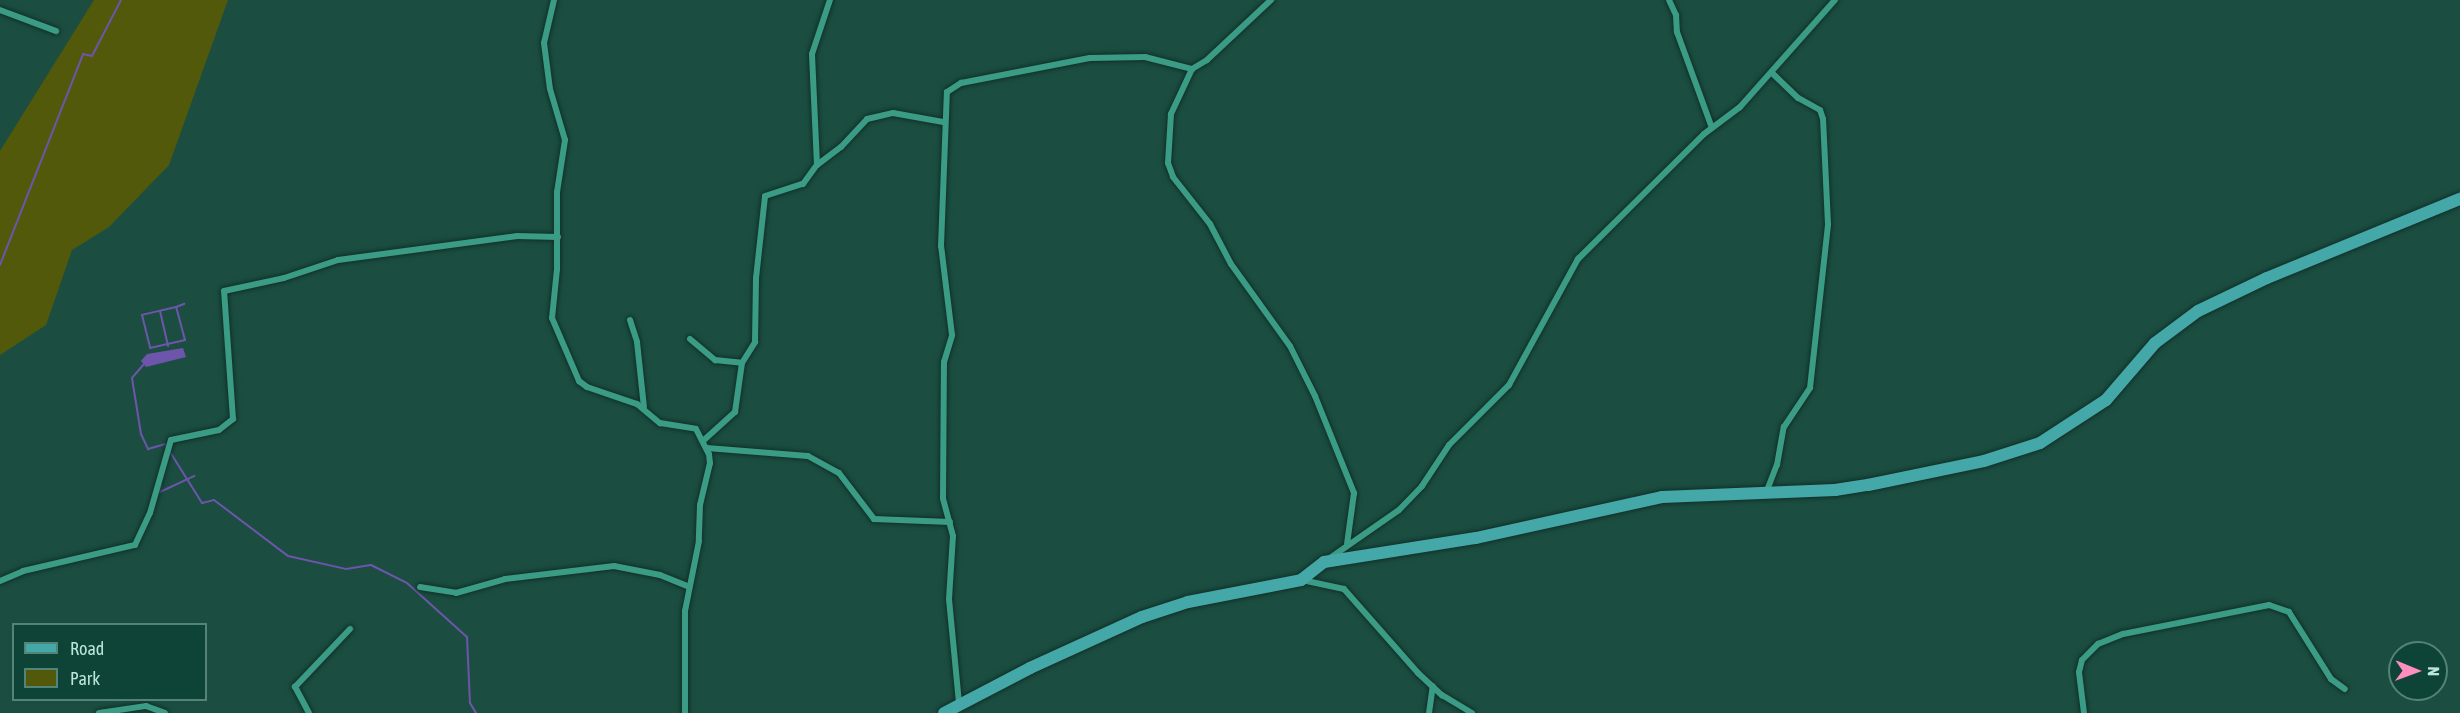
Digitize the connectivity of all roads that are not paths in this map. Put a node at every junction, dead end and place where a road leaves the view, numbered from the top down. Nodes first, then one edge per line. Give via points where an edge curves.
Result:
1 (554, 0) edge
2 (830, 0) edge
3 (1271, 0) edge
4 (1669, 0) edge
5 (1835, 0) edge
6 (0, 10) edge
7 (56, 31) dead end
8 (1192, 69) junction
9 (1772, 74) junction
10 (943, 122) junction
11 (1712, 128) junction
12 (817, 165) junction
13 (2460, 199) edge
14 (558, 237) junction
15 (630, 320) dead end
16 (690, 339) dead end
17 (742, 363) junction
18 (645, 407) junction
19 (706, 444) junction
20 (1766, 493) junction
21 (950, 522) junction
22 (1347, 545) junction
23 (1324, 562) junction
24 (1301, 580) junction
25 (0, 581) edge
26 (687, 586) junction
27 (420, 587) dead end
28 (350, 629) dead end
29 (1433, 686) junction
30 (2345, 689) dead end
31 (146, 702) edge
32 (959, 703) junction
33 (99, 713) edge
34 (165, 713) edge
35 (309, 713) edge
36 (685, 713) edge
37 (944, 713) edge
38 (1429, 713) edge
39 (1472, 713) edge
40 (2084, 713) edge

1 - 14 street via 544,44 550,89 565,140 558,192
2 - 12 street via 812,54
3 - 8 street via 1207,60
4 - 11 street
5 - 9 street
6 - 7 street
8 - 10 street via 1145,57 1090,58 992,77 947,92
8 - 22 street via 1171,114 1170,170 1290,346 1315,396 1354,493
9 - 11 street via 1740,107
9 - 20 street via 1797,98 1820,110 1823,118 1828,224 1810,388 1784,427 1777,465
10 - 12 street via 893,113 877,115 863,121 841,147
10 - 21 street via 941,246 952,335 944,362 943,498
11 - 22 street via 1578,259 1509,385 1449,445 1422,486 1399,510
12 - 17 street via 803,184 765,196 756,278 758,330
13 - 20 street via 2198,311 2155,343 2106,400 2040,443 1984,461 1868,484
14 - 18 street via 552,318 579,381 597,393
14 - 25 street via 517,236 338,260 284,278 224,291 233,419 219,430 171,441 150,513 135,545 22,571
15 - 18 street
16 - 17 street via 715,360
17 - 19 street via 735,412
18 - 19 street via 660,423 696,429
19 - 21 street via 808,456 839,473 874,519
19 - 26 street via 710,463 700,505 699,541
20 - 23 street via 1662,497 1476,538
21 - 32 street via 953,536 949,599
22 - 23 street
23 - 24 street
24 - 29 street via 1344,590
24 - 32 street via 1188,602 1142,617
26 - 27 street via 660,575 614,566 505,579 456,593
26 - 36 street
28 - 35 street via 295,687
29 - 38 street
29 - 39 street
30 - 40 street via 2331,679 2289,612 2269,605 2123,634 2098,644 2082,660 2079,672
31 - 33 street
31 - 34 street
32 - 37 street

